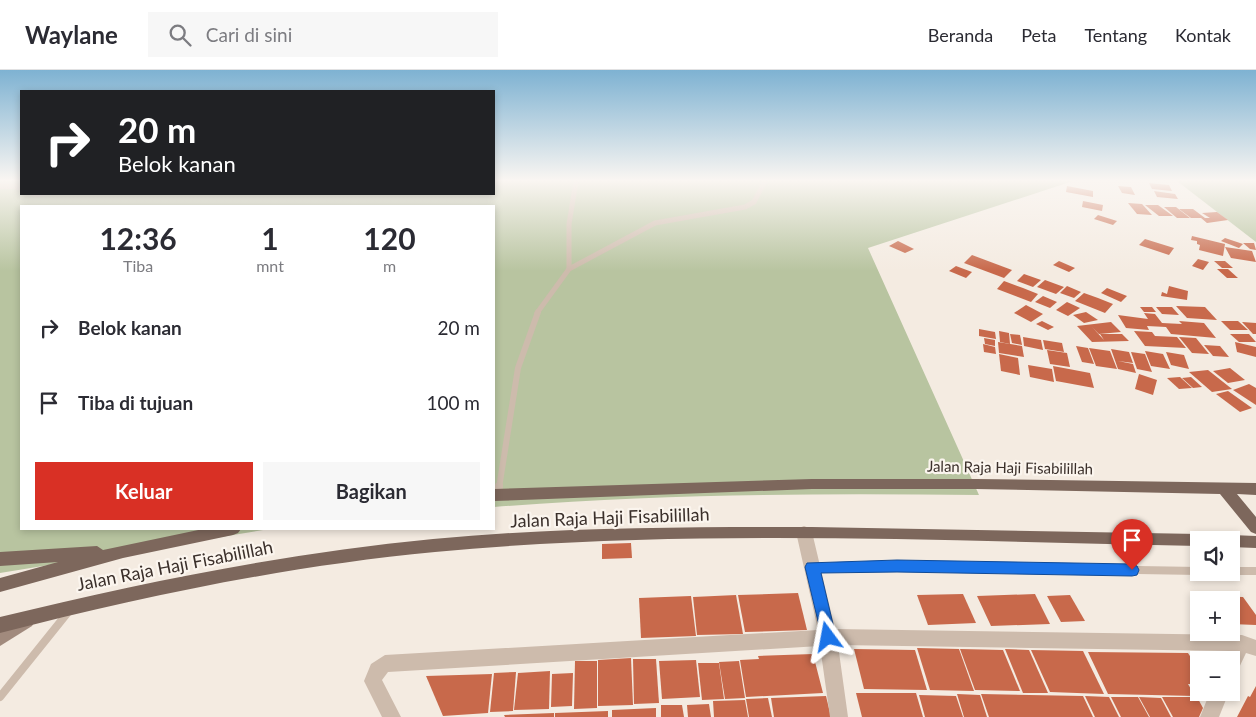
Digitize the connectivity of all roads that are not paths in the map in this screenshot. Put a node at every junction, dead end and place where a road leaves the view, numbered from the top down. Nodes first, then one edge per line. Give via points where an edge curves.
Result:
1 (570, 211) edge
2 (726, 211) edge
3 (569, 269) junction
4 (1256, 489) edge
5 (1225, 490) junction
6 (496, 494) edge
7 (1256, 528) edge
8 (228, 530) edge
9 (804, 532) junction
10 (1190, 540) edge
11 (1240, 541) edge
12 (1256, 542) edge
13 (123, 551) junction
14 (0, 559) edge
15 (812, 567) junction
16 (1190, 570) edge
17 (1240, 571) edge
18 (1256, 571) edge
19 (0, 585) edge
20 (73, 606) junction
21 (32, 616) junction
22 (0, 625) edge
23 (828, 637) junction
24 (0, 638) edge
25 (1249, 646) edge
26 (1240, 656) edge
27 (0, 697) edge
28 (1216, 701) edge
29 (392, 717) edge
30 (839, 717) edge
31 (1208, 717) edge

1 - 3 lane
2 - 3 lane via 655,223
3 - 6 lane via 537,313 518,368
4 - 5 main road, Jalan Raja Haji Fisabilillah
5 - 6 main road, Jalan Raja Haji Fisabilillah via 812,484
5 - 7 main road
8 - 13 main road, Jalan Raja Haji Fisabilillah
9 - 10 main road, Jalan Raja Haji Fisabilillah
9 - 15 street
9 - 20 main road, Jalan Raja Haji Fisabilillah via 578,536 402,550 312,560
11 - 12 main road
13 - 14 main road
13 - 19 main road, Jalan Raja Haji Fisabilillah
15 - 16 lane
15 - 23 street
17 - 18 lane
20 - 21 main road, Jalan Raja Haji Fisabilillah
20 - 27 lane
21 - 22 main road, Jalan Raja Haji Fisabilillah
21 - 24 street
23 - 25 street
23 - 29 street via 385,664 377,670 373,681
23 - 30 street
25 - 26 street
28 - 31 street

